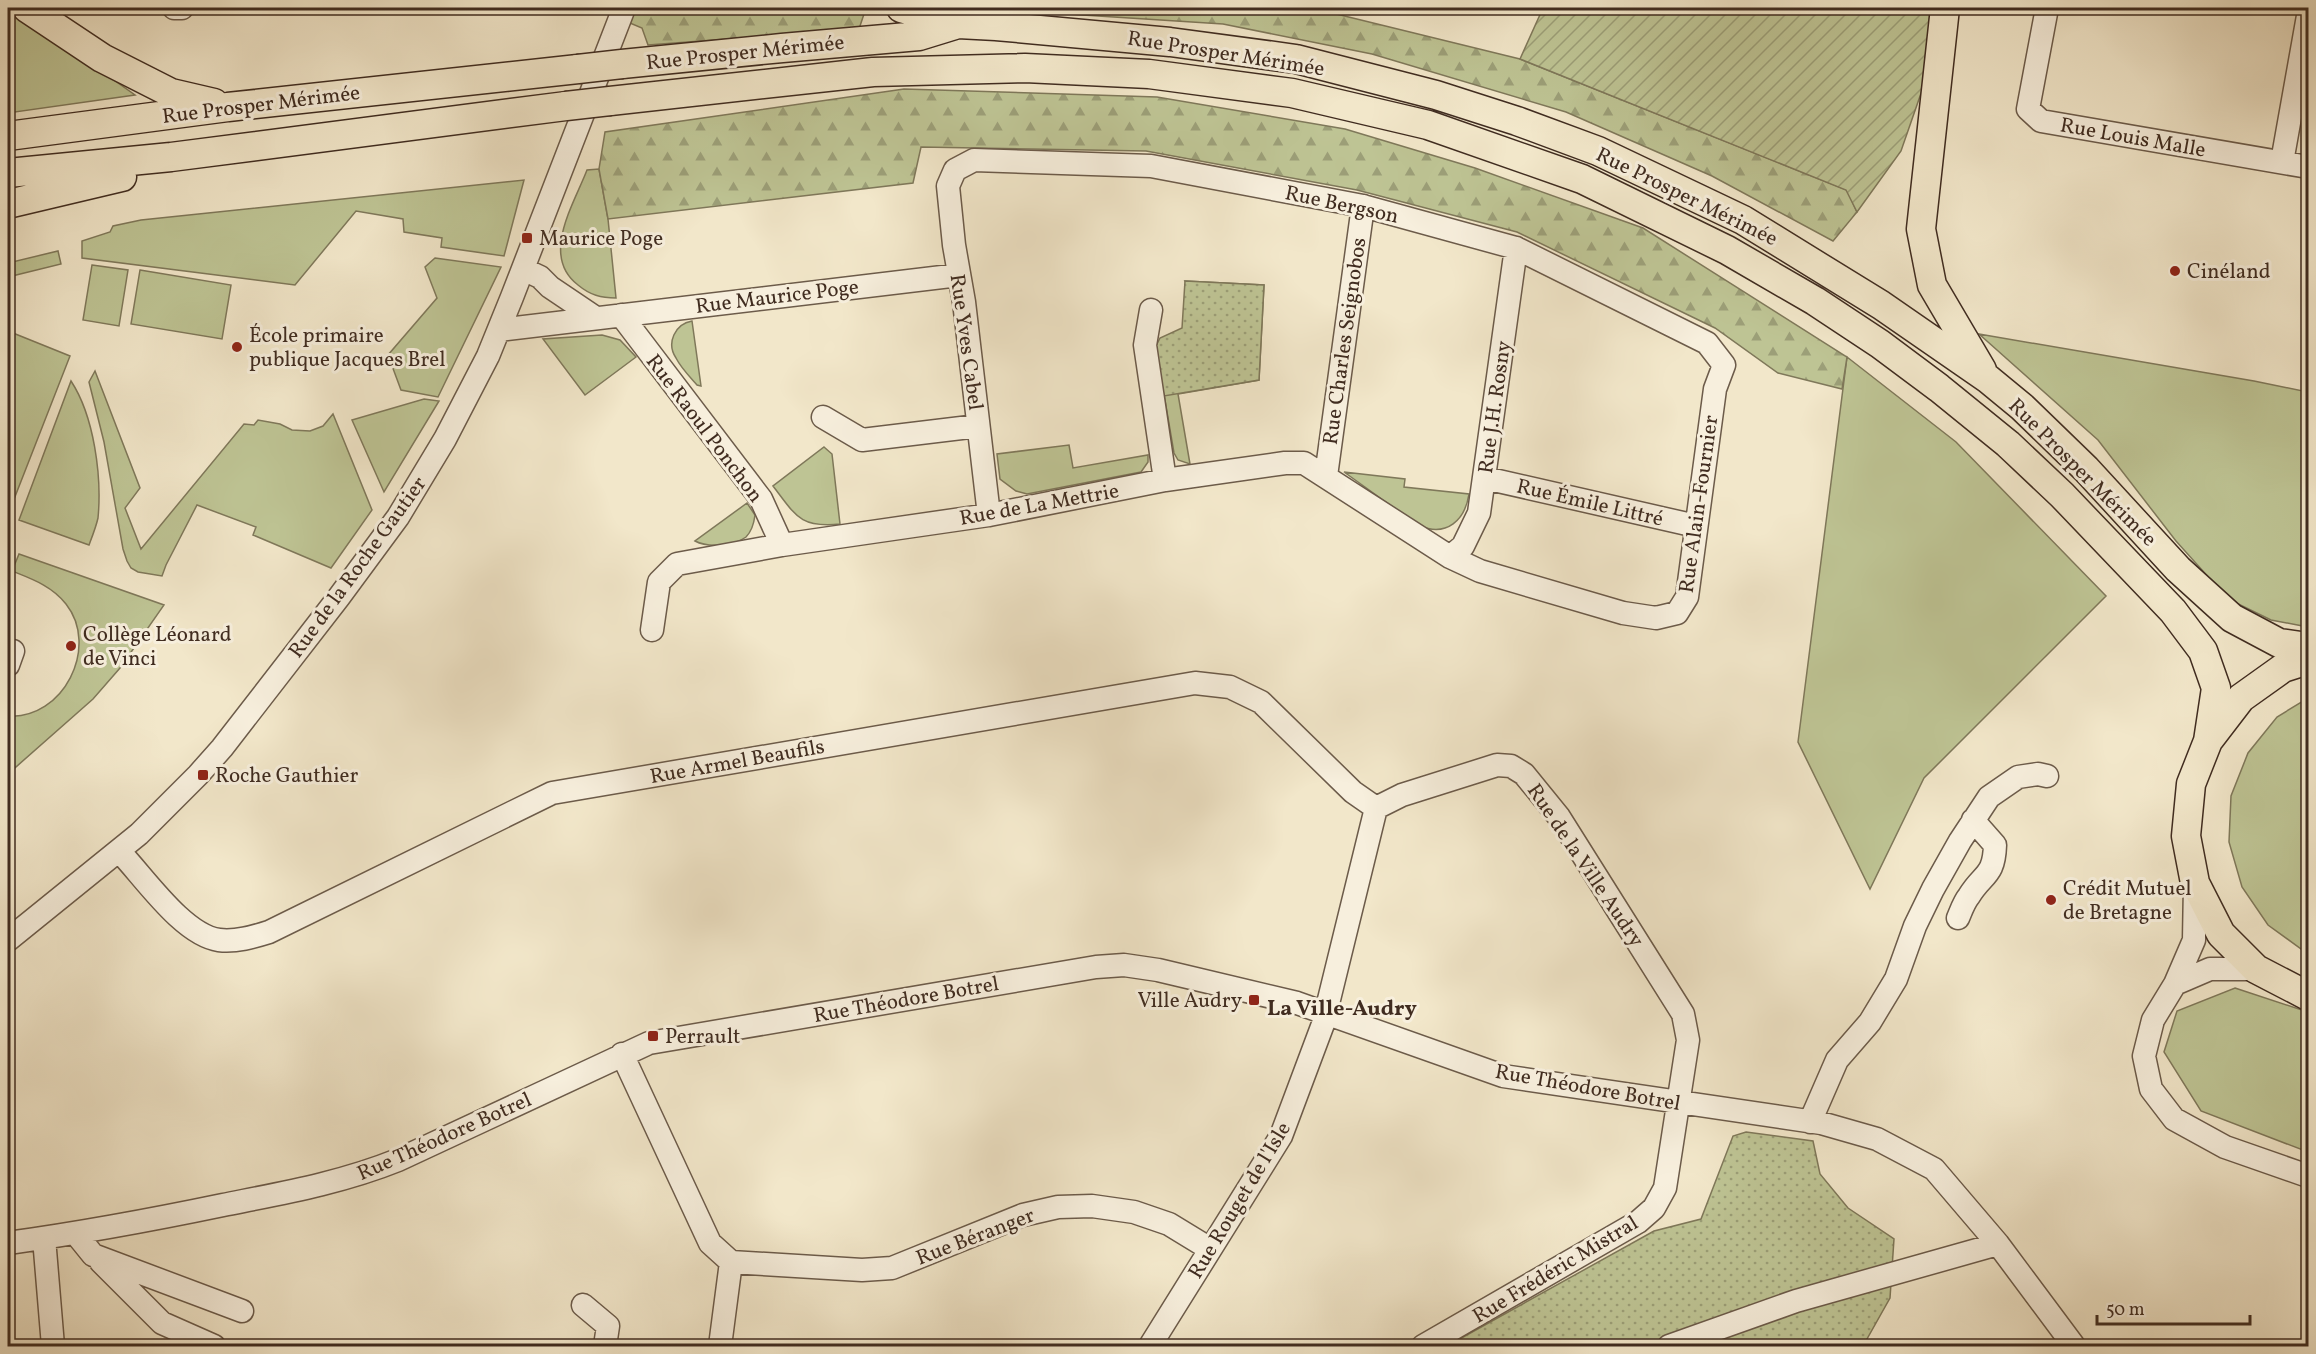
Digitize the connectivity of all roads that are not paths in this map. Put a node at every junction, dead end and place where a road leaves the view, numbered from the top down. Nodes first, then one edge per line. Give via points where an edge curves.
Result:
1 (27, 8) edge
2 (174, 8) edge
3 (183, 8) edge
4 (624, 8) edge
5 (901, 8) edge
6 (1945, 8) edge
7 (2047, 8) edge
8 (2308, 16) edge
9 (958, 24) junction
10 (228, 107) junction
11 (8, 136) edge
12 (171, 157) junction
13 (2282, 162) junction
14 (2308, 167) edge
15 (955, 170) joint
16 (8, 173) edge
17 (8, 204) edge
18 (1363, 206) junction
19 (1516, 248) junction
20 (523, 269) junction
21 (959, 275) junction
22 (1151, 310) dead end
23 (621, 315) junction
24 (596, 318) junction
25 (499, 330) junction
26 (1707, 343) joint
27 (1988, 379) junction
28 (822, 417) dead end
29 (978, 426) junction
30 (1326, 476) junction
31 (1485, 478) junction
32 (1165, 480) junction
33 (989, 515) junction
34 (1696, 526) junction
35 (782, 545) junction
36 (1450, 557) junction
37 (652, 630) dead end
38 (2308, 647) edge
39 (2308, 660) edge
40 (2208, 741) junction
41 (2047, 776) dead end
42 (1376, 808) junction
43 (1973, 820) junction
44 (119, 851) junction
45 (2195, 883) junction
46 (1958, 918) dead end
47 (8, 940) edge
48 (2256, 969) junction
49 (2175, 984) junction
50 (2308, 996) edge
51 (1326, 1013) junction
52 (622, 1054) junction
53 (1679, 1103) junction
54 (1816, 1122) junction
55 (2308, 1176) edge
56 (76, 1234) junction
57 (44, 1238) junction
58 (8, 1244) edge
59 (1998, 1245) junction
60 (1210, 1249) junction
61 (93, 1255) junction
62 (731, 1262) junction
63 (583, 1305) dead end
64 (242, 1311) dead end
65 (53, 1347) edge
66 (214, 1347) edge
67 (605, 1347) edge
68 (720, 1347) edge
69 (1150, 1347) edge
70 (1423, 1347) edge
71 (1669, 1347) edge
72 (2074, 1347) edge

1 - 10 main road via 102,58 171,93
2 - 3 street
4 - 20 street, Rue de la Roche Gautier
5 - 9 main road
6 - 27 main road via 1921,229 1932,285
7 - 13 street, Rue Louis Malle via 2028,109 2041,121
8 - 13 street
9 - 10 main road, Rue Prosper Mérimée, bridge via 919,36
9 - 27 main road, Rue Prosper Mérimée via 1170,42 1296,59 1436,95 1517,121 1598,151 1743,220 1881,304
10 - 11 main road, Rue Prosper Mérimée
12 - 16 main road, Rue Prosper Mérimée
12 - 17 main road via 146,171
12 - 40 main road, Rue Prosper Mérimée, bridge via 566,106 873,72 1025,68 1149,74 1292,93 1428,125 1581,178 1726,249 1815,301 1939,388 2008,444 2062,495 2173,611 2203,651 2216,688
13 - 14 street, Rue Louis Malle
15 - 18 street, Rue Bergson via 975,160 1152,166
15 - 21 street, Rue Yves Cabel via 948,186
18 - 19 street, Rue Bergson
18 - 30 street, Rue Charles Seignobos
19 - 26 street, Rue Bergson
19 - 31 street, Rue J.H. Rosny
20 - 24 street
20 - 25 street, Rue de la Roche Gautier
21 - 23 street, Rue Maurice Poge
21 - 29 street, Rue Yves Cabel
22 - 32 street via 1145,345
23 - 24 street, Rue Maurice Poge
23 - 35 street, Rue Raoul Ponchon via 761,499
24 - 25 street, Rue Maurice Poge
25 - 44 street, Rue de la Roche Gautier via 445,439 363,566 222,748
26 - 34 street, Rue Alain-Fournier via 1724,365 1715,389
27 - 38 main road, Rue Prosper Mérimée via 2022,406 2178,570 2232,618 2279,643
28 - 29 street via 862,440
29 - 33 street, Rue Yves Cabel
30 - 32 street, Rue de La Mettrie via 1305,463 1285,463
30 - 36 street, Rue de La Mettrie
31 - 34 street, Rue Émile Littré
31 - 36 street, Rue J.H. Rosny via 1472,531
32 - 33 street, Rue de La Mettrie
33 - 35 street, Rue de La Mettrie
34 - 36 street, Rue Alain-Fournier via 1687,597 1677,613 1656,618 1612,610 1480,571
35 - 37 street, Rue de La Mettrie via 677,564 658,582
39 - 40 main road via 2283,668 2241,698
40 - 45 main road via 2191,784 2186,836
41 - 43 street via 2018,777 1989,797
42 - 44 street, Rue Armel Beaufils via 1353,792 1261,702 1230,687 1195,683 552,793 269,932 245,939 219,940 185,924
42 - 51 street, Rue Rouget de l'Isle
42 - 53 street, Rue de la Ville Audry via 1402,795 1497,765 1511,766 1524,774 1559,817 1683,1014 1688,1040
43 - 46 street via 1995,845 1995,859
43 - 54 street via 1915,926 1896,979 1870,1022 1837,1060
44 - 47 street, Rue de la Roche Gautier
45 - 48 main road via 2221,934
45 - 49 street via 2194,940
48 - 49 street via 2210,969
48 - 50 main road
49 - 55 street via 2153,1020 2144,1056 2151,1089 2174,1119 2225,1147
51 - 52 street, Rue Théodore Botrel via 1297,1003 1124,965 649,1043
51 - 53 street, Rue Théodore Botrel via 1503,1076
51 - 60 street, Rue Rouget de l'Isle via 1281,1137
52 - 56 street, Rue Théodore Botrel via 359,1175
52 - 62 street via 710,1243
53 - 54 street, Rue Théodore Botrel
53 - 70 street, Rue Frédéric Mistral via 1665,1188 1654,1208 1638,1222
54 - 59 street, Rue Théodore Botrel via 1877,1139 1934,1169
56 - 57 street, Rue Théodore Botrel
56 - 61 street
57 - 58 street, Rue Théodore Botrel
57 - 65 street
59 - 71 street via 1796,1300
59 - 72 street, Rue Théodore Botrel
60 - 62 street, Rue Béranger via 1169,1224 1134,1212 1092,1206 1058,1207 1023,1215 892,1268 862,1270
60 - 69 street, Rue Rouget de l'Isle
61 - 64 street
61 - 66 street via 162,1323
62 - 68 street
63 - 67 street via 608,1326

